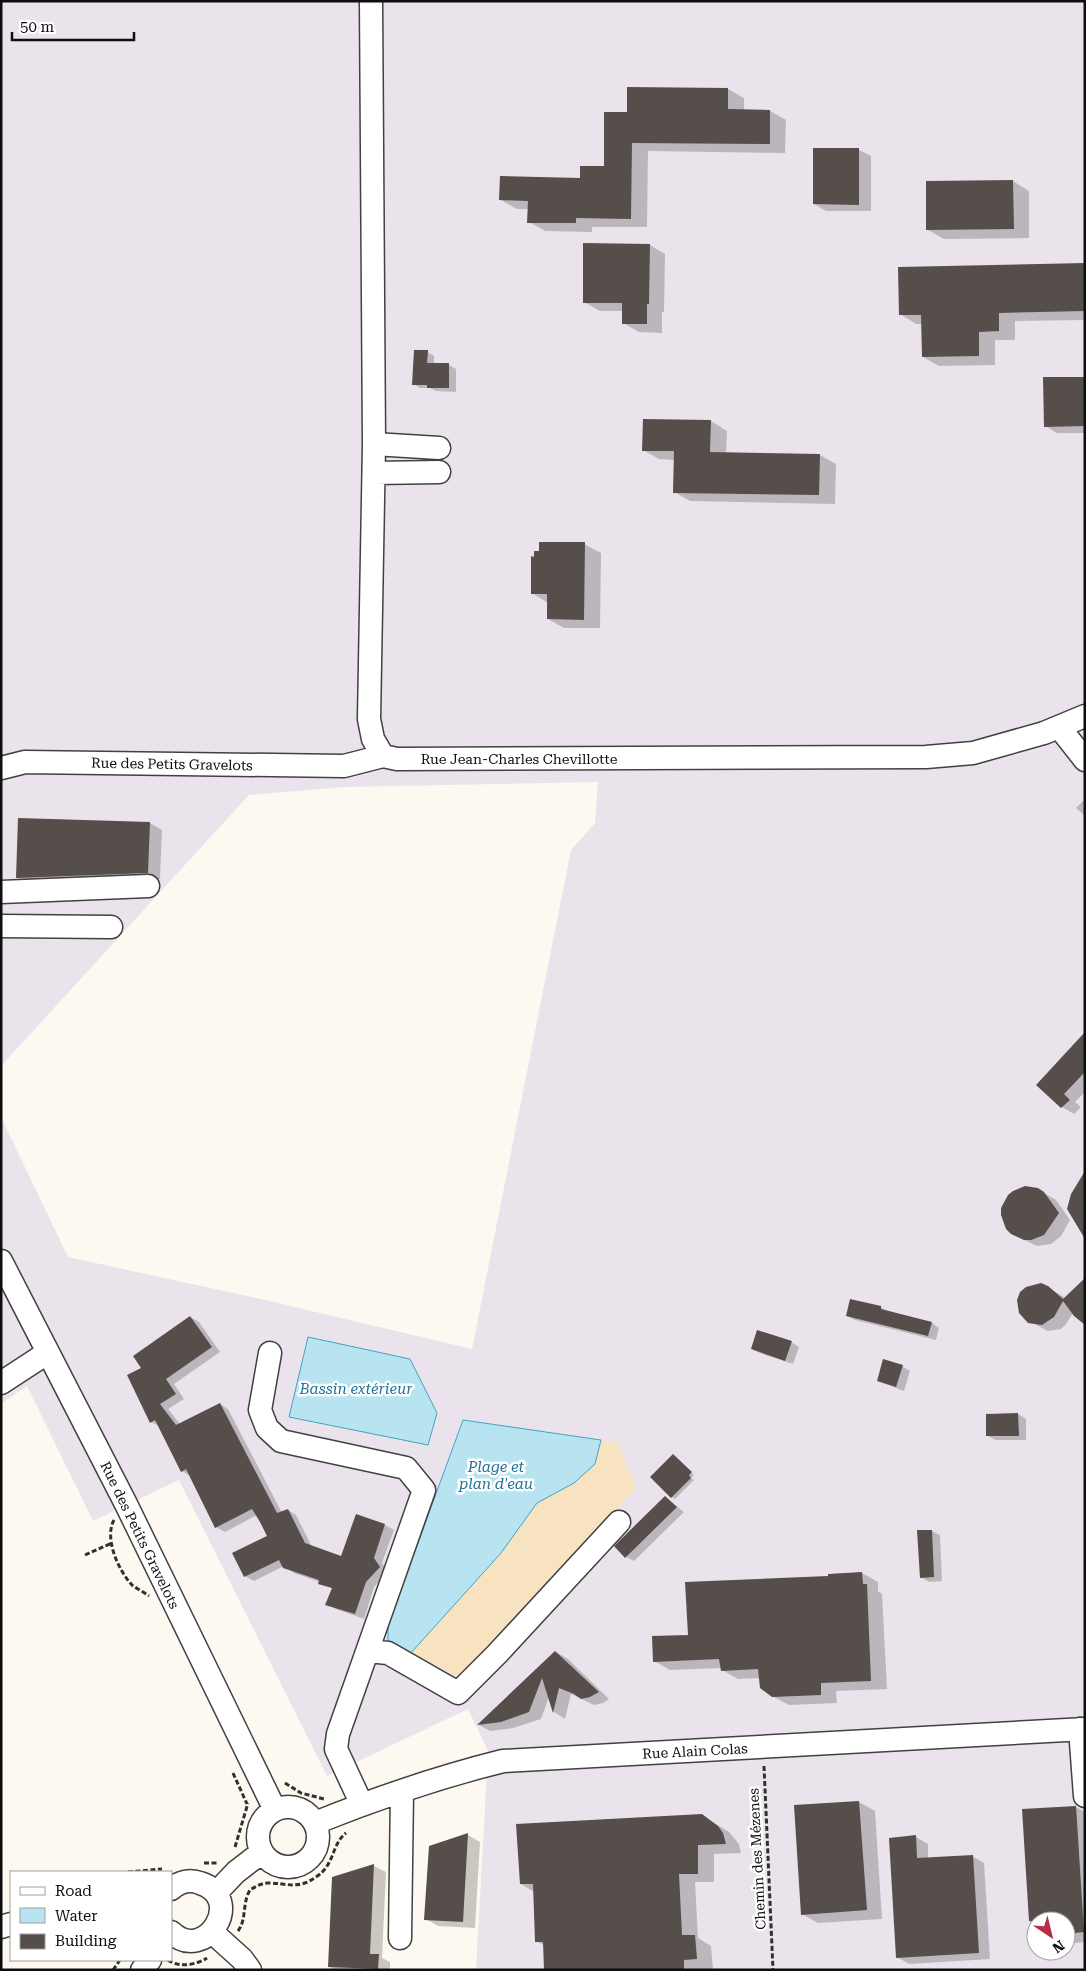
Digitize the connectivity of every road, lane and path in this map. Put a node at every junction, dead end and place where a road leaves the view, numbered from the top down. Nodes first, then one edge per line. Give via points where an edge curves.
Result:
1 (371, 1) edge
2 (374, 444) junction
3 (439, 448) dead end
4 (439, 472) dead end
5 (374, 473) junction
6 (1085, 716) edge
7 (1059, 727) junction
8 (383, 756) junction
9 (1085, 760) edge
10 (1, 768) edge
11 (148, 886) dead end
12 (1, 892) edge
13 (1, 926) edge
14 (111, 927) dead end
15 (1, 1261) edge
16 (47, 1353) junction
17 (270, 1353) dead end
18 (1, 1383) edge
19 (129, 1511) junction
20 (618, 1522) dead end
21 (112, 1543) junction
22 (85, 1555) dead end
23 (150, 1596) dead end
24 (368, 1651) junction
25 (1082, 1729) edge
26 (764, 1765) junction
27 (773, 1765) dead end
28 (754, 1766) dead end
29 (232, 1770) dead end
30 (402, 1791) junction
31 (1085, 1796) edge
32 (252, 1799) dead end
33 (247, 1804) junction
34 (362, 1805) junction
35 (274, 1810) junction
36 (316, 1823) junction
37 (352, 1830) dead end
38 (230, 1852) dead end
39 (262, 1852) junction
40 (162, 1869) dead end
41 (139, 1871) edge
42 (172, 1889) edge
43 (250, 1890) dead end
44 (216, 1893) junction
45 (212, 1932) junction
46 (172, 1935) edge
47 (400, 1938) dead end
48 (250, 1970) edge
49 (773, 1970) edge

1 - 2 street
2 - 3 street
2 - 5 street
4 - 5 street
5 - 8 street via 369,719 373,739
6 - 7 street, Rue Jean-Charles Chevillotte
7 - 8 street, Rue Jean-Charles Chevillotte via 973,753 926,757 397,760
7 - 9 street
8 - 10 street, Rue des Petits Gravelots via 344,766 25,762
11 - 12 street
13 - 14 street
15 - 16 street, Rue des Petits Gravelots
16 - 18 street
16 - 19 street, Rue des Petits Gravelots
17 - 24 street via 260,1410 267,1428 281,1441 406,1468 424,1490
19 - 21 path via 112,1520
19 - 35 street, Rue des Petits Gravelots
20 - 24 street via 458,1693 388,1654
21 - 22 path
21 - 23 path via 125,1575 133,1585
24 - 34 street via 338,1734 336,1749
25 - 30 street, Rue Alain Colas via 503,1762
25 - 31 street
26 - 27 path
26 - 28 path
26 - 49 path, Chemin des Mézenes
29 - 33 path
30 - 34 street, Rue Alain Colas
30 - 47 street
32 - 33 path
33 - 38 path via 236,1846
34 - 36 street, Rue Alain Colas
35 - 36 street via 293,1807 310,1815
35 - 39 street via 261,1824 258,1833
36 - 39 street via 318,1843 314,1853 303,1863 288,1867 278,1865
37 - 43 path via 344,1834 332,1860 315,1878 291,1886 266,1883
39 - 44 street
40 - 41 path
42 - 44 street via 184,1882 196,1881
44 - 45 street via 221,1913
45 - 46 street via 194,1940
45 - 48 street

